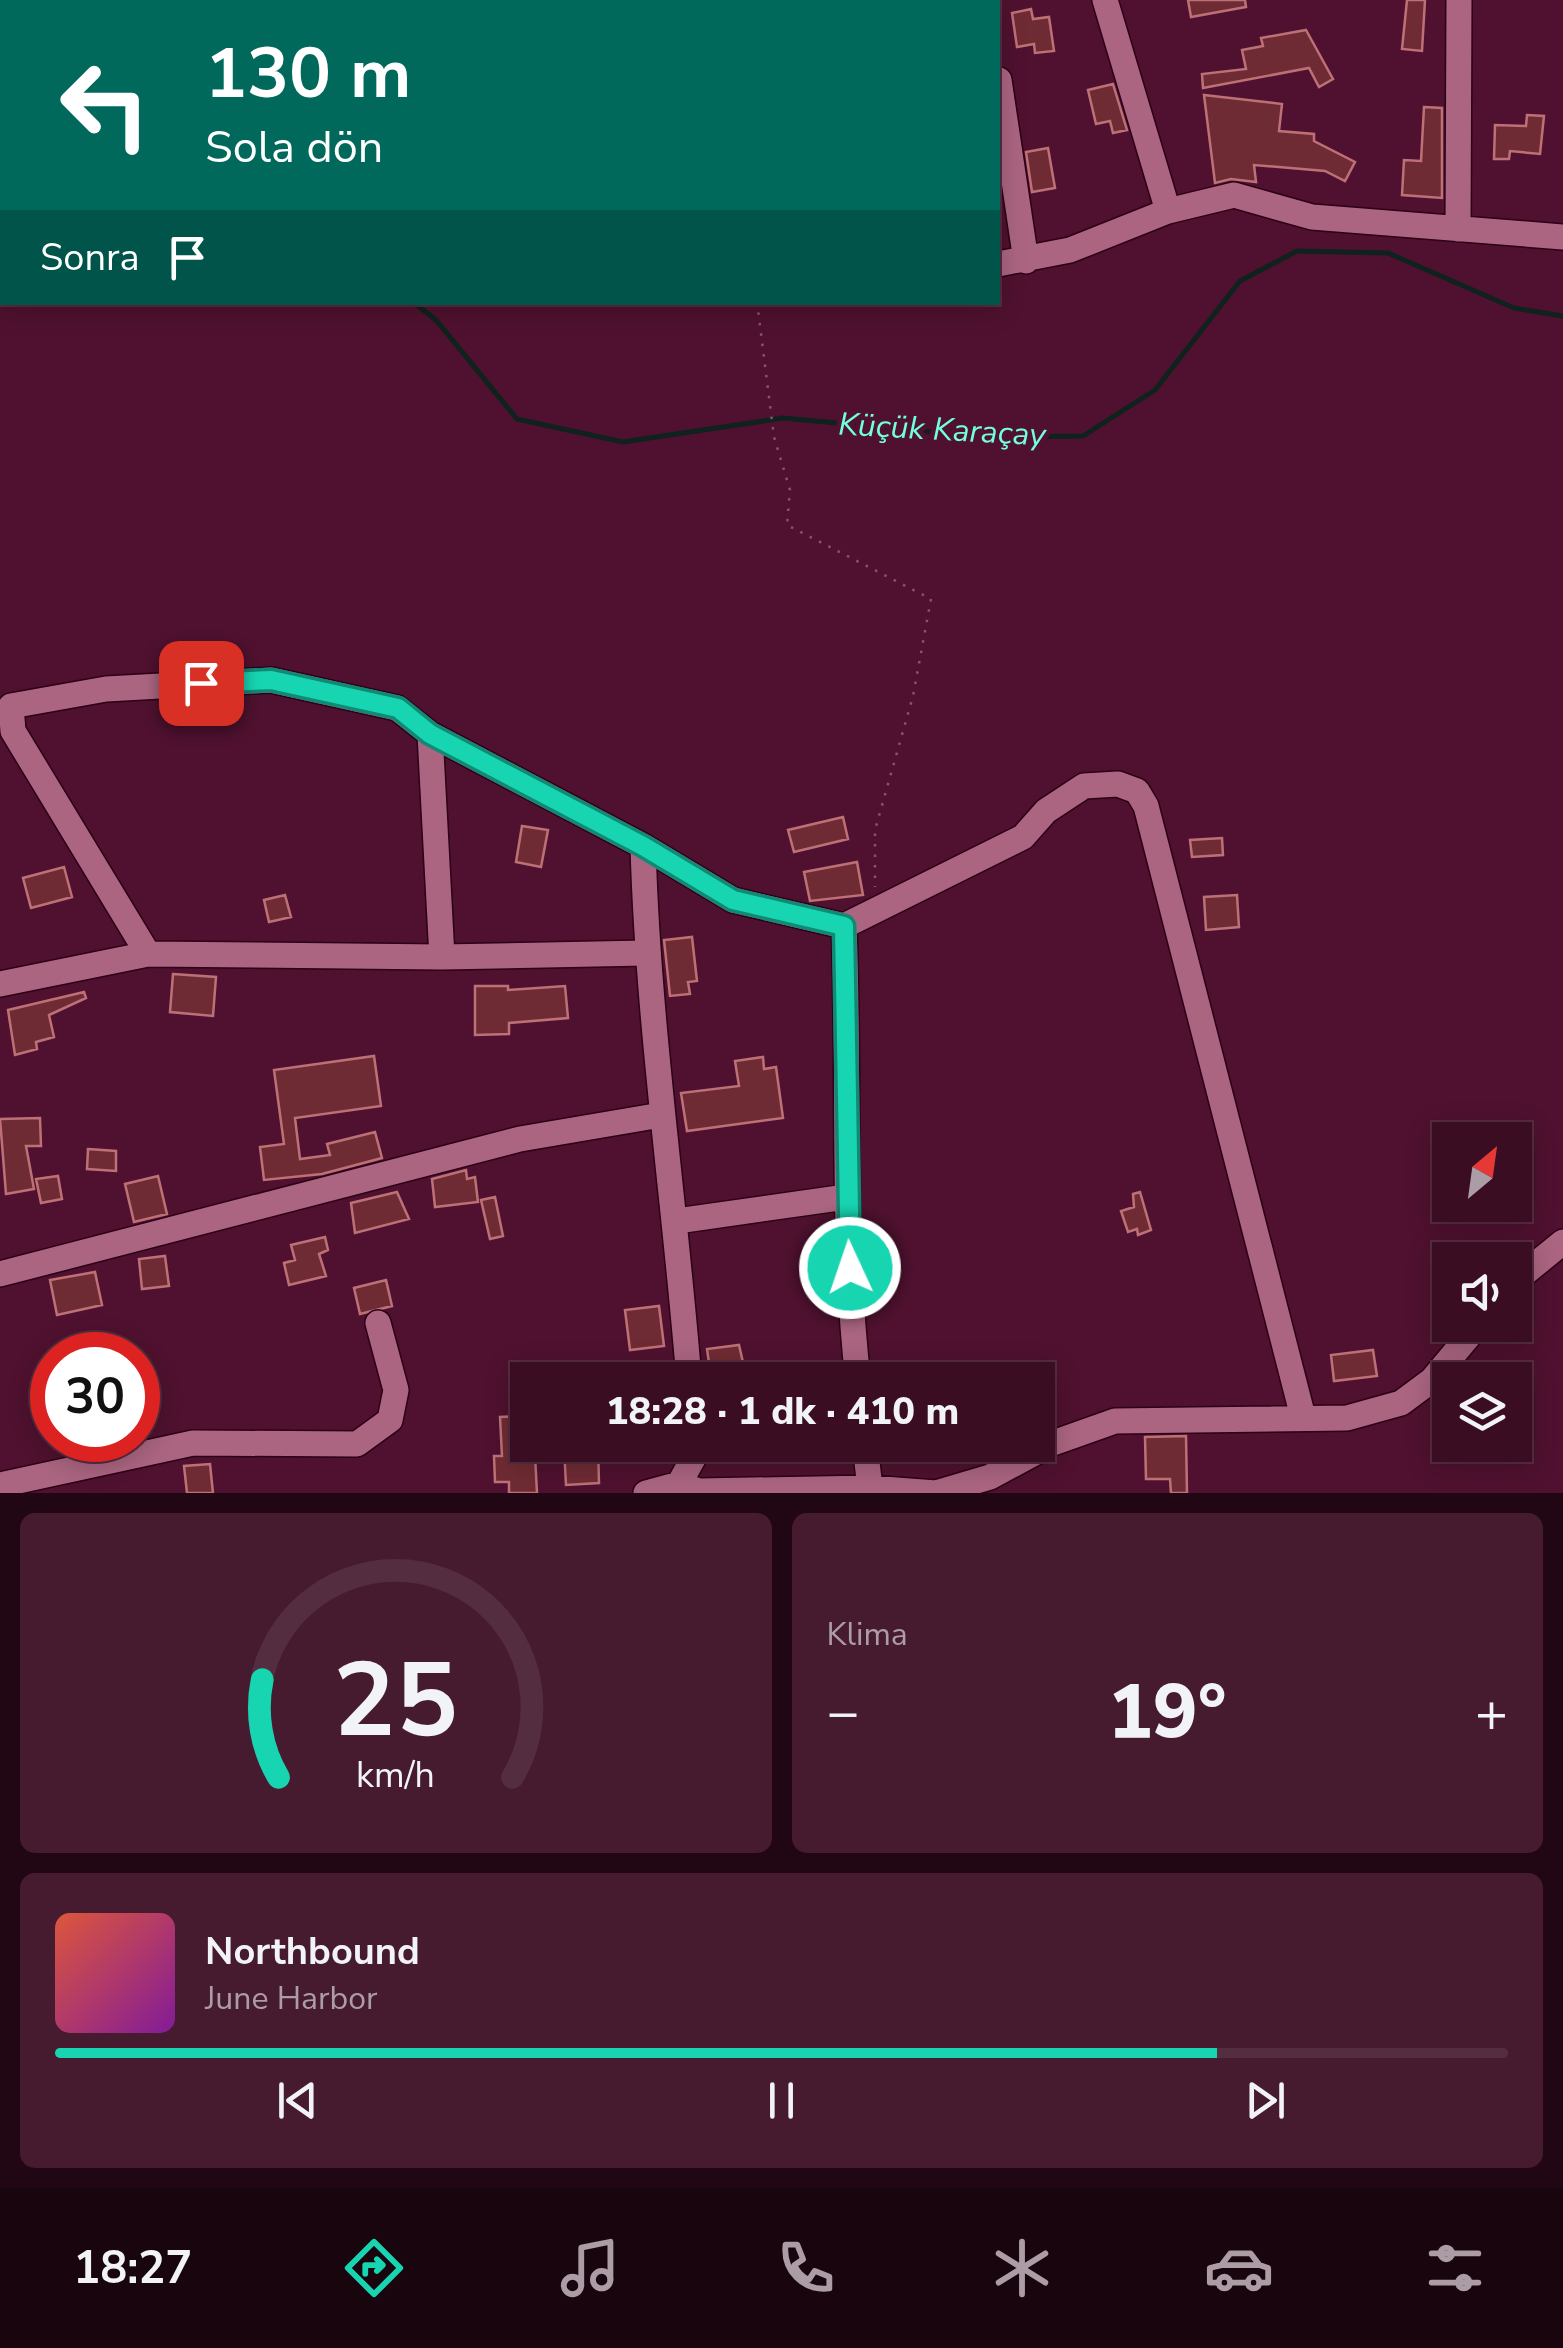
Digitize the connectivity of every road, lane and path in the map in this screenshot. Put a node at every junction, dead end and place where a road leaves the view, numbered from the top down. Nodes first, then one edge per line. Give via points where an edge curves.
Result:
1 (1105, 0) edge
2 (1459, 0) edge
3 (1000, 87) edge
4 (1168, 211) junction
5 (1458, 230) junction
6 (1563, 238) edge
7 (1026, 261) junction
8 (1000, 264) edge
9 (757, 305) edge
10 (5, 704) edge
11 (430, 734) junction
12 (643, 846) junction
13 (883, 907) junction
14 (844, 926) junction
15 (646, 953) junction
16 (148, 954) junction
17 (442, 958) junction
18 (0, 984) edge
19 (661, 1114) junction
20 (846, 1197) junction
21 (677, 1221) junction
22 (1563, 1242) edge
23 (1532, 1268) edge
24 (0, 1274) edge
25 (378, 1323) dead end
26 (1464, 1342) edge
27 (688, 1362) edge
28 (857, 1362) edge
29 (1303, 1417) junction
30 (694, 1462) edge
31 (867, 1462) edge
32 (0, 1485) edge
33 (870, 1488) junction
34 (693, 1489) edge
35 (646, 1493) edge

1 - 4 street
2 - 5 street
3 - 7 street
4 - 5 street via 1234,195 1312,217
4 - 7 street
5 - 6 street
7 - 8 street
9 - 13 path via 773,431 790,490 787,524 931,599 913,696 875,830 876,890
10 - 11 street via 106,688 271,680 398,708
10 - 16 street via 13,731
11 - 12 street
11 - 17 street
12 - 14 street via 733,900
12 - 15 street
13 - 14 street
13 - 29 street via 1023,837 1046,811 1084,786 1118,784 1136,791 1146,806
14 - 20 street
15 - 17 street
15 - 19 street
16 - 17 street
16 - 18 street
19 - 21 street
19 - 24 street via 520,1139
20 - 21 street
20 - 28 street
21 - 27 street
22 - 23 street
25 - 32 street via 396,1390 390,1420 357,1444 193,1444
26 - 29 street via 1401,1404 1348,1418
29 - 33 street via 1115,1421 1054,1443 990,1478 936,1492
30 - 34 street
31 - 33 street
33 - 34 street
34 - 35 street

